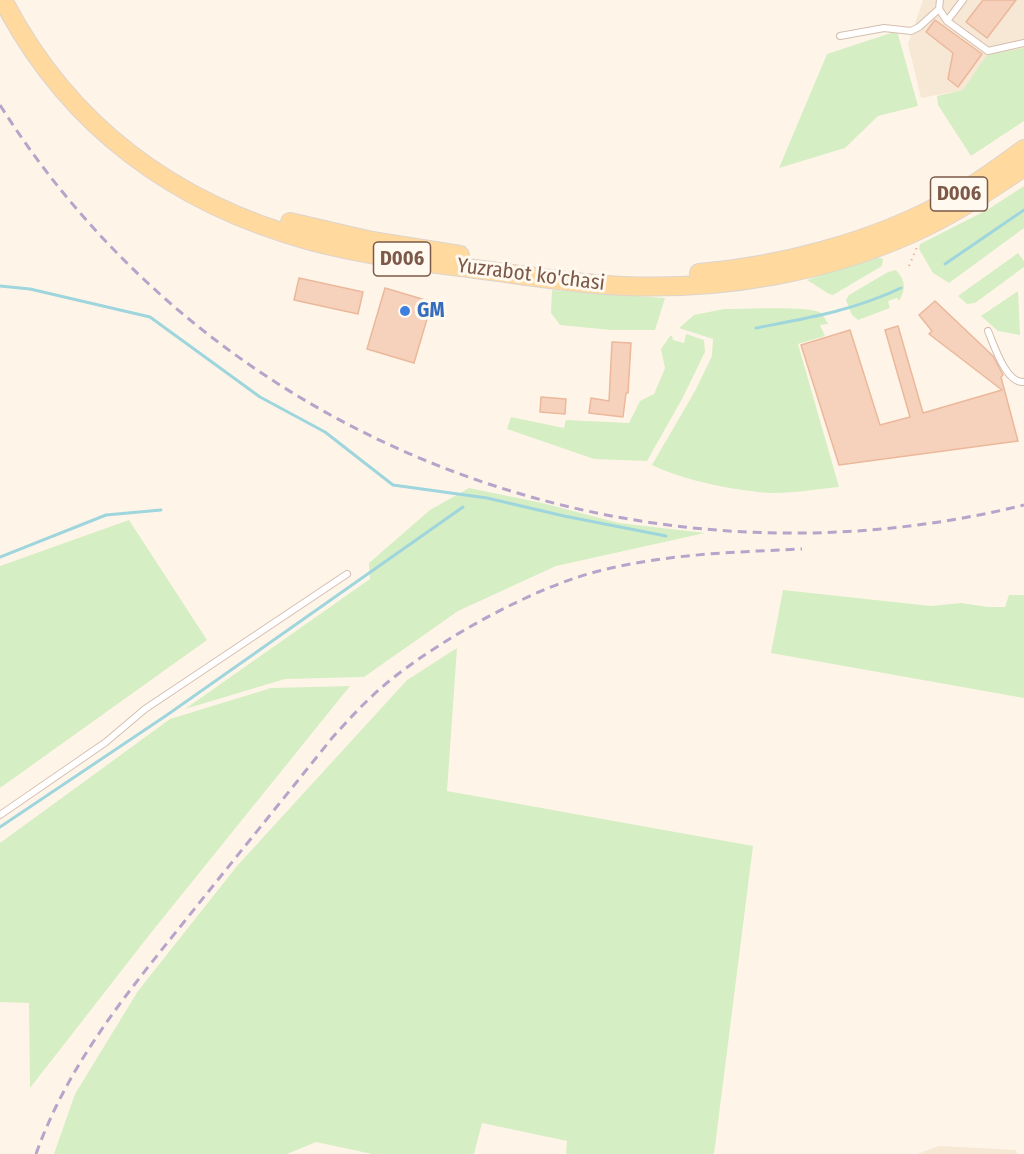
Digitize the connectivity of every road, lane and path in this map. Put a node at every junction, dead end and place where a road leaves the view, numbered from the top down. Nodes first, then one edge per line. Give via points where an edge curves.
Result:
1 (3, 0) edge
2 (17, 0) edge
3 (940, 0) edge
4 (963, 0) edge
5 (939, 9) junction
6 (947, 21) junction
7 (840, 36) dead end
8 (1024, 43) edge
9 (1024, 149) edge
10 (1024, 167) edge
11 (890, 235) junction
12 (988, 331) dead end
13 (1024, 382) edge
14 (347, 574) dead end
15 (0, 816) edge

1 - 11 main road, Yuzrabot ko'chasi / D006 via 61,89 139,162 226,212 312,241 386,257 531,277 647,286 709,285 760,278 825,263
2 - 11 main road, Yuzrabot ko'chasi / D006 via 36,35 74,86 137,146 210,192 307,227 536,266 666,274 716,272 769,263
3 - 5 lane
4 - 6 lane
5 - 6 lane
5 - 7 lane via 911,31 884,28
6 - 8 lane via 988,51
9 - 11 main road, Yuzrabot ko'chasi / D006
10 - 11 main road, Yuzrabot ko'chasi / D006 via 947,216
12 - 13 lane via 1002,365 1013,378
14 - 15 lane via 145,709 106,742

